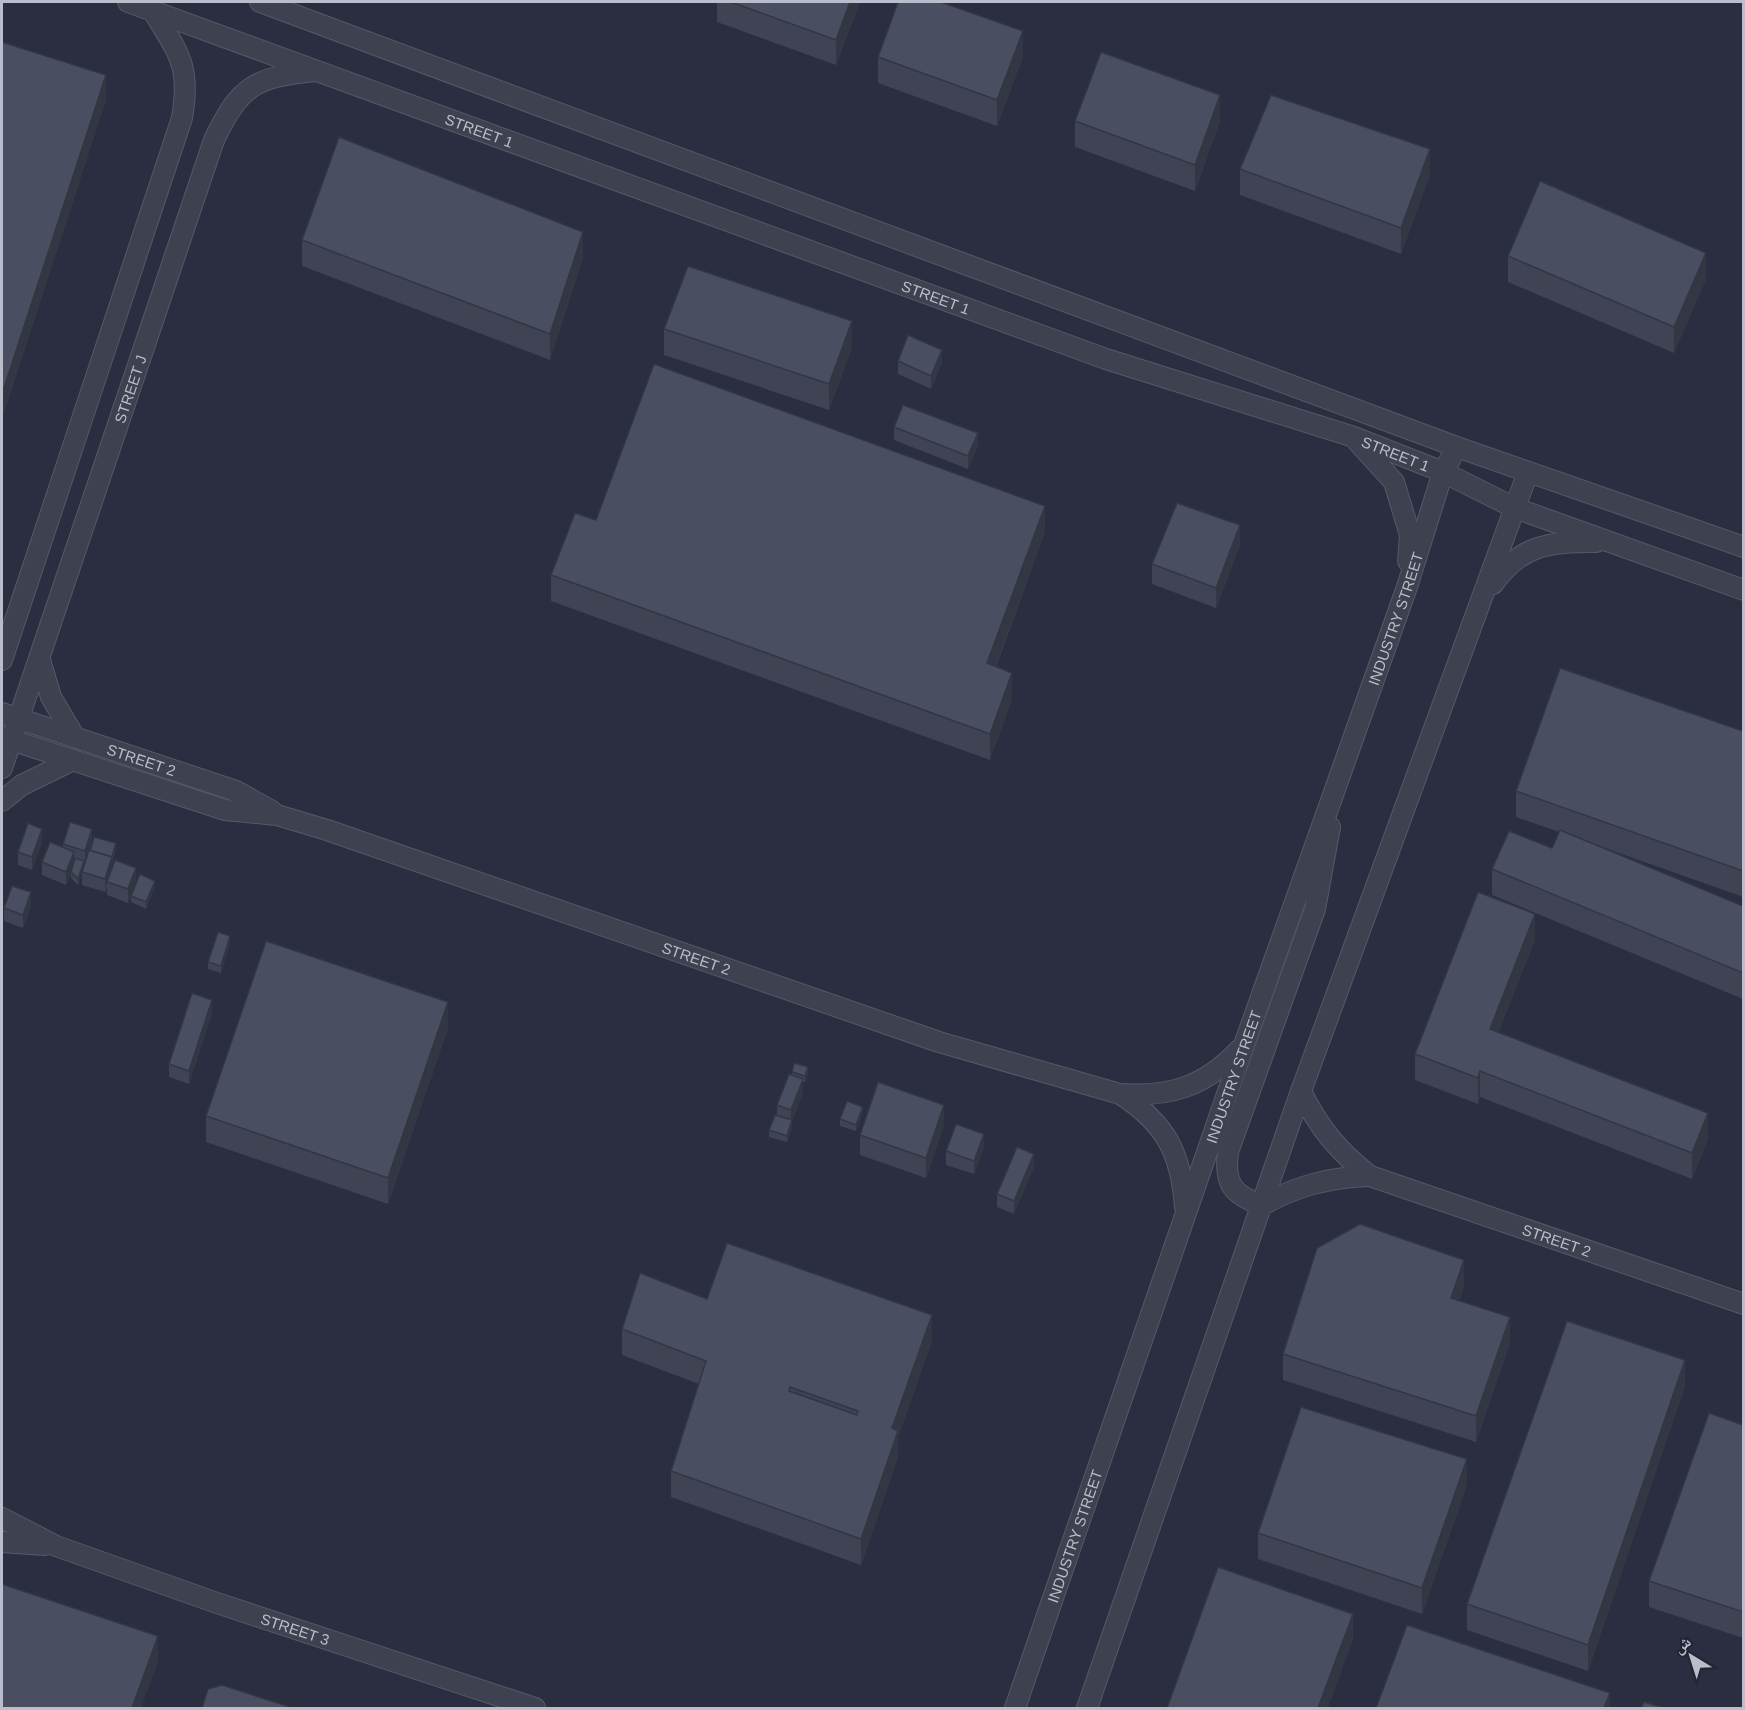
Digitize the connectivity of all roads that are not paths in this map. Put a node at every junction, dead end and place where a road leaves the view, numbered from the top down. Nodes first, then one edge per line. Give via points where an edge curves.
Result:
1 (128, 2) edge
2 (260, 2) edge
3 (153, 11) junction
4 (319, 70) junction
5 (1354, 437) junction
6 (1457, 447) junction
7 (1443, 472) junction
8 (1528, 472) junction
9 (1515, 508) junction
10 (1610, 542) junction
11 (1743, 547) edge
12 (1407, 587) junction
13 (1743, 590) edge
14 (1483, 599) junction
15 (18, 616) junction
16 (2, 631) edge
17 (39, 659) junction
18 (2, 660) edge
19 (10, 715) edge
20 (74, 736) junction
21 (6, 738) edge
22 (73, 759) junction
23 (2, 768) edge
24 (1333, 796) junction
25 (2, 801) edge
26 (277, 814) junction
27 (1244, 1045) junction
28 (1301, 1091) junction
29 (1120, 1094) junction
30 (1370, 1176) junction
31 (1262, 1205) junction
32 (1186, 1212) junction
33 (1743, 1304) edge
34 (2, 1518) edge
35 (2, 1542) edge
36 (56, 1546) junction
37 (535, 1708) edge
38 (1015, 1708) edge
39 (1087, 1708) edge

1 - 3 street, STREET 1
2 - 6 street, STREET 1
3 - 4 street, STREET 1
3 - 15 street via 184,68 187,89 182,118
4 - 5 street, STREET 1 via 1106,359
4 - 17 street, STREET J via 259,81 226,115 214,140
5 - 7 street, STREET 1
5 - 12 street via 1394,482 1410,536
6 - 7 street, INDUSTRY STREET
6 - 8 street, STREET 1
7 - 9 street, STREET 1
7 - 12 street, INDUSTRY STREET
8 - 9 street
8 - 11 street, STREET 1
9 - 10 street, STREET 1
9 - 14 street
10 - 13 street, STREET 1
10 - 14 street via 1534,547 1504,569
12 - 24 street, INDUSTRY STREET
14 - 28 street
15 - 16 street
15 - 18 street
17 - 19 street, STREET J
17 - 20 street via 51,697
19 - 20 street, STREET 2
19 - 21 street, STREET J
20 - 26 street, STREET 2 via 236,790
21 - 22 street, STREET 2
21 - 23 street, STREET J
22 - 25 street via 22,785
22 - 26 street, STREET 2 via 225,810
24 - 27 street, INDUSTRY STREET
24 - 31 street via 1329,847 1315,909 1228,1152 1229,1183 1247,1200
26 - 29 street, STREET 2 via 939,1042
27 - 29 street, STREET 2 via 1224,1066 1201,1081 1157,1094
27 - 32 street, INDUSTRY STREET
28 - 30 street, STREET 2 via 1329,1139
28 - 31 street
29 - 32 street, STREET 2 via 1145,1111 1165,1133 1178,1160
30 - 31 street, STREET 2 via 1313,1182
30 - 33 street, STREET 2
31 - 39 street
32 - 38 street, INDUSTRY STREET
34 - 36 street, STREET 3
35 - 36 street, STREET 3
36 - 37 street, STREET 3

